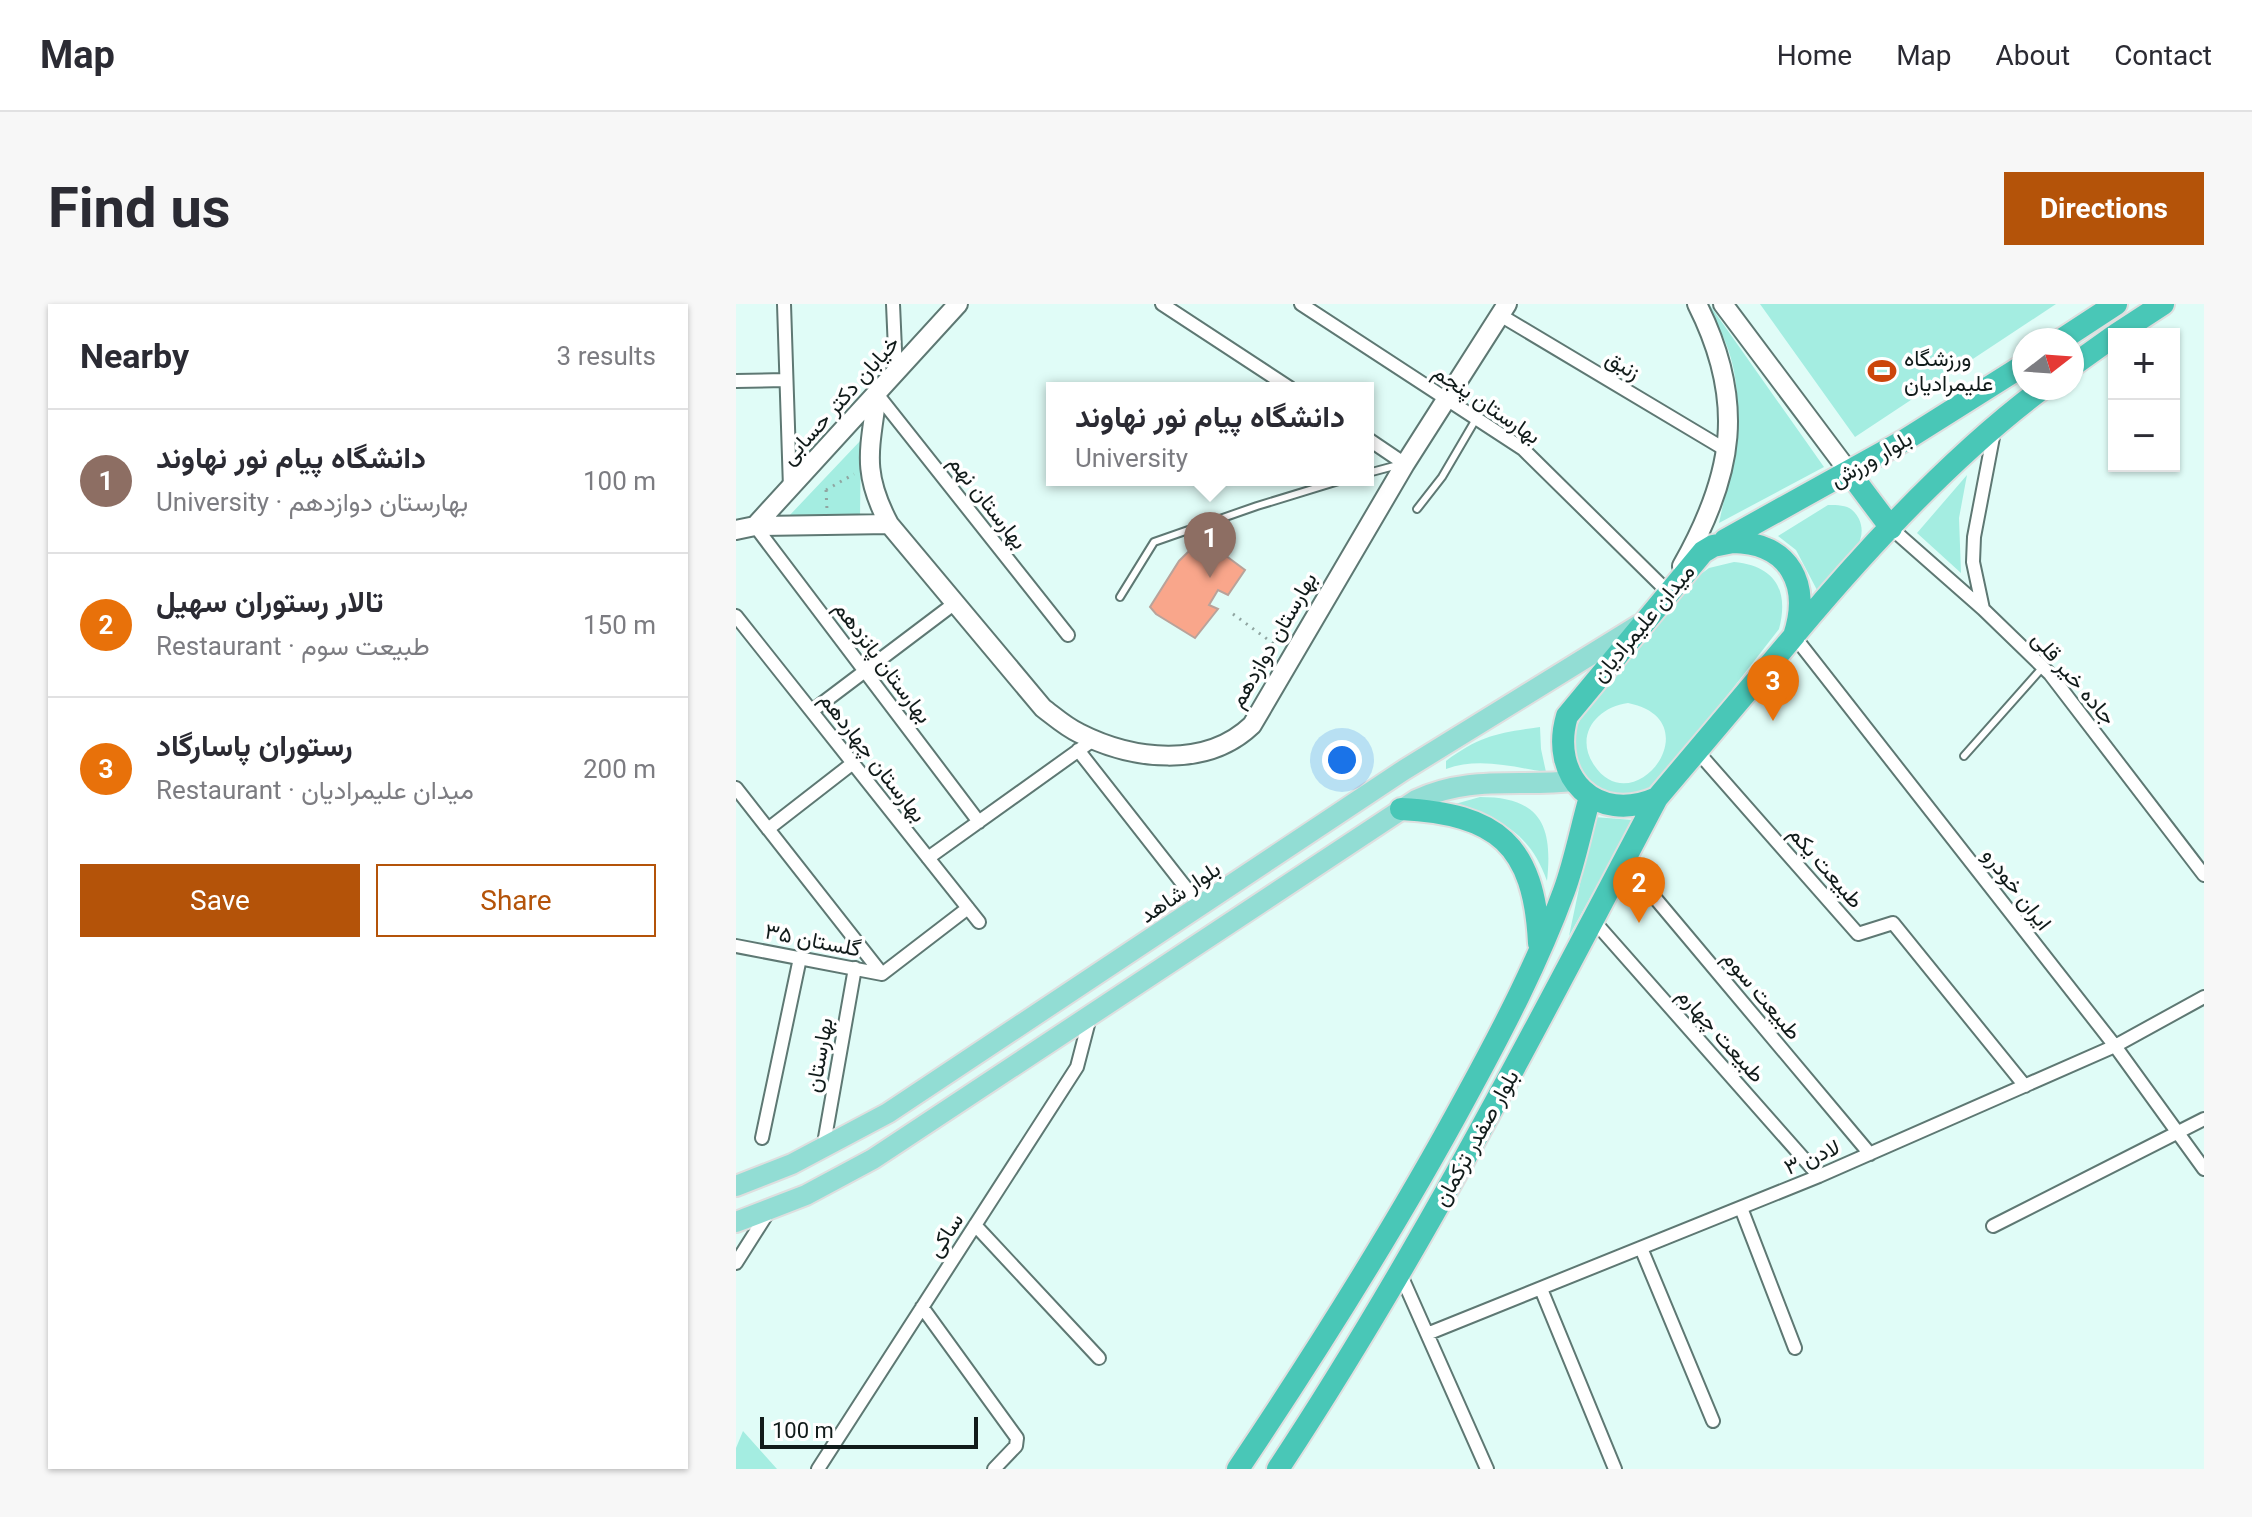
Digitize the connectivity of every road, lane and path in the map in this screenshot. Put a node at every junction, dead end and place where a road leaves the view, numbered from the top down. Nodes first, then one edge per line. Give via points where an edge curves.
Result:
1 (784, 304) edge
2 (893, 304) edge
3 (958, 304) edge
4 (1162, 304) edge
5 (1301, 304) edge
6 (1697, 304) edge
7 (1723, 304) edge
8 (2116, 304) edge
9 (2163, 304) edge
10 (1504, 310) edge
11 (2079, 328) edge
12 (2127, 328) edge
13 (2108, 341) edge
14 (2084, 358) edge
15 (896, 373) junction
16 (2012, 373) edge
17 (785, 380) junction
18 (736, 381) edge
19 (1281, 382) edge
20 (877, 394) junction
21 (1446, 399) junction
22 (2029, 400) edge
23 (1476, 419) junction
24 (1995, 428) junction
25 (1374, 443) edge
26 (1726, 450) junction
27 (1405, 464) junction
28 (868, 467) junction
29 (1374, 472) edge
30 (1849, 472) junction
31 (1322, 486) edge
32 (826, 490) dead end
33 (790, 491) junction
34 (1417, 509) dead end
35 (889, 524) junction
36 (755, 526) junction
37 (1891, 528) junction
38 (736, 530) edge
39 (1713, 546) junction
40 (1667, 591) junction
41 (1120, 597) dead end
42 (955, 603) junction
43 (1983, 609) junction
44 (1233, 614) dead end
45 (736, 616) edge
46 (1642, 623) junction
47 (1068, 635) dead end
48 (1794, 636) junction
49 (1292, 656) junction
50 (2043, 667) junction
51 (865, 672) junction
52 (812, 711) junction
53 (1086, 745) junction
54 (1697, 751) junction
55 (1964, 756) dead end
56 (853, 763) junction
57 (736, 788) edge
58 (1582, 789) junction
59 (1657, 798) junction
60 (1401, 809) junction
61 (979, 822) junction
62 (768, 829) junction
63 (928, 858) junction
64 (1624, 861) junction
65 (2204, 875) edge
66 (1201, 907) junction
67 (968, 908) junction
68 (1593, 920) junction
69 (979, 922) dead end
70 (736, 946) edge
71 (1539, 952) junction
72 (800, 958) junction
73 (855, 968) junction
74 (882, 974) junction
75 (2204, 997) edge
76 (1090, 1017) junction
77 (2115, 1046) junction
78 (2025, 1086) junction
79 (2204, 1119) edge
80 (2177, 1132) junction
81 (762, 1138) dead end
82 (823, 1149) junction
83 (1870, 1154) junction
84 (2204, 1169) edge
85 (1819, 1176) junction
86 (736, 1186) edge
87 (1741, 1208) junction
88 (769, 1211) junction
89 (736, 1222) edge
90 (975, 1225) junction
91 (1993, 1226) dead end
92 (1641, 1248) junction
93 (736, 1263) edge
94 (1400, 1273) junction
95 (1541, 1289) junction
96 (922, 1307) junction
97 (1427, 1334) junction
98 (1795, 1348) dead end
99 (1099, 1358) dead end
100 (1713, 1421) dead end
101 (818, 1469) edge
102 (994, 1469) edge
103 (1238, 1469) edge
104 (1278, 1469) edge
105 (1487, 1469) edge
106 (1615, 1469) edge

1 - 17 street
2 - 15 street
3 - 15 street, خیابان دکتر حسابی
4 - 19 street
5 - 21 street, بهارستان پنجم
6 - 26 street via 1728,391
7 - 30 street
8 - 11 highway
9 - 12 highway
10 - 21 street, بهارستان دوازدهم
10 - 26 street, زنبق
13 - 14 highway
15 - 20 street, خیابان دکتر حسابی
16 - 30 highway, بلوار ورزش
17 - 18 street
17 - 33 street
20 - 28 street
20 - 33 street, خیابان دکتر حسابی
20 - 47 street, بهارستان نهم
21 - 23 street, بهارستان پنجم
21 - 27 street, بهارستان دوازدهم
22 - 24 highway
23 - 34 lane
23 - 40 street, بهارستان پنجم via 1523,449
24 - 37 highway
24 - 43 street via 1974,537 1973,562
25 - 27 street
26 - 40 street via 1715,501
27 - 29 lane
27 - 49 street, بهارستان دوازدهم
28 - 32 path
28 - 35 street, بهارستان دوازدهم
30 - 37 highway
30 - 39 highway, بلوار ورزش
31 - 41 lane via 1154,542
33 - 36 street, خیابان دکتر حسابی
35 - 36 street
35 - 42 street, بهارستان دوازدهم
36 - 38 street
36 - 51 street, بهارستان پانزدهم
37 - 43 street, جاده خیر قلی
37 - 48 highway
39 - 40 highway, میدان علیمرادیان
39 - 48 highway, میدان علیمرادیان via 1753,542 1787,563 1802,602
40 - 46 highway, میدان علیمرادیان
42 - 51 street
42 - 53 street, بهارستان دوازدهم via 1043,708
43 - 50 street, جاده خیر قلی
44 - 49 path
45 - 52 street, بهارستان چهاردهم
46 - 58 highway, میدان علیمرادیان via 1567,716 1562,747 1566,765
46 - 66 main road, بلوار شاهد via 1404,770
48 - 54 highway, میدان علیمرادیان
48 - 77 street, ایران خودرو
49 - 53 street, بهارستان دوازدهم via 1252,725 1222,746 1172,757
50 - 55 lane
50 - 65 street, جاده خیر قلی
51 - 52 street
51 - 61 street, بهارستان پانزدهم
52 - 56 street, بهارستان چهاردهم
53 - 61 street
53 - 66 street
54 - 59 highway, میدان علیمرادیان
54 - 78 street, طبیعت یکم via 1858,934 1893,923
56 - 62 street
56 - 63 street, بهارستان چهاردهم
57 - 62 street
58 - 59 highway via 1604,804 1621,807
58 - 60 main road via 1462,784
58 - 71 highway, بلوار صفدر ترکمان via 1565,889
59 - 64 highway, بلوار صفدر ترکمان
60 - 71 highway via 1468,818 1511,847 1532,889
60 - 76 main road
61 - 63 street
62 - 74 street
63 - 67 street, بهارستان چهاردهم
64 - 68 highway, بلوار صفدر ترکمان
64 - 83 street, طبیعت سوم
66 - 82 main road, بلوار شاهد via 934,1085
67 - 69 street, بهارستان چهاردهم
67 - 74 street
68 - 85 street, طبیعت چهارم
68 - 94 highway, بلوار صفدر ترکمان
70 - 72 street, گلستان ۳۵
71 - 103 highway, بلوار صفدر ترکمان via 1416,1186
72 - 73 street, گلستان ۳۵
72 - 81 street
73 - 74 street, گلستان ۳۵
73 - 82 street, بهارستان
75 - 77 street, لادن ۳
76 - 88 main road via 873,1159
76 - 90 street, ساکی via 1077,1067
77 - 78 street, لادن ۳
77 - 80 street, ایران خودرو
78 - 83 street, لادن ۳
79 - 80 street
80 - 84 street, ایران خودرو
80 - 91 street
82 - 86 main road, بلوار شاهد
83 - 85 street, لادن ۳
85 - 87 street, لادن ۳
87 - 92 street, لادن ۳
87 - 98 street
88 - 89 main road
88 - 93 street
90 - 96 street, ساکی
90 - 99 street
92 - 95 street, لادن ۳
92 - 100 street
94 - 97 street
94 - 104 highway, بلوار صفدر ترکمان
95 - 97 street, لادن ۳
95 - 106 street
96 - 101 street, ساکی
96 - 102 street via 1017,1438
97 - 105 street

